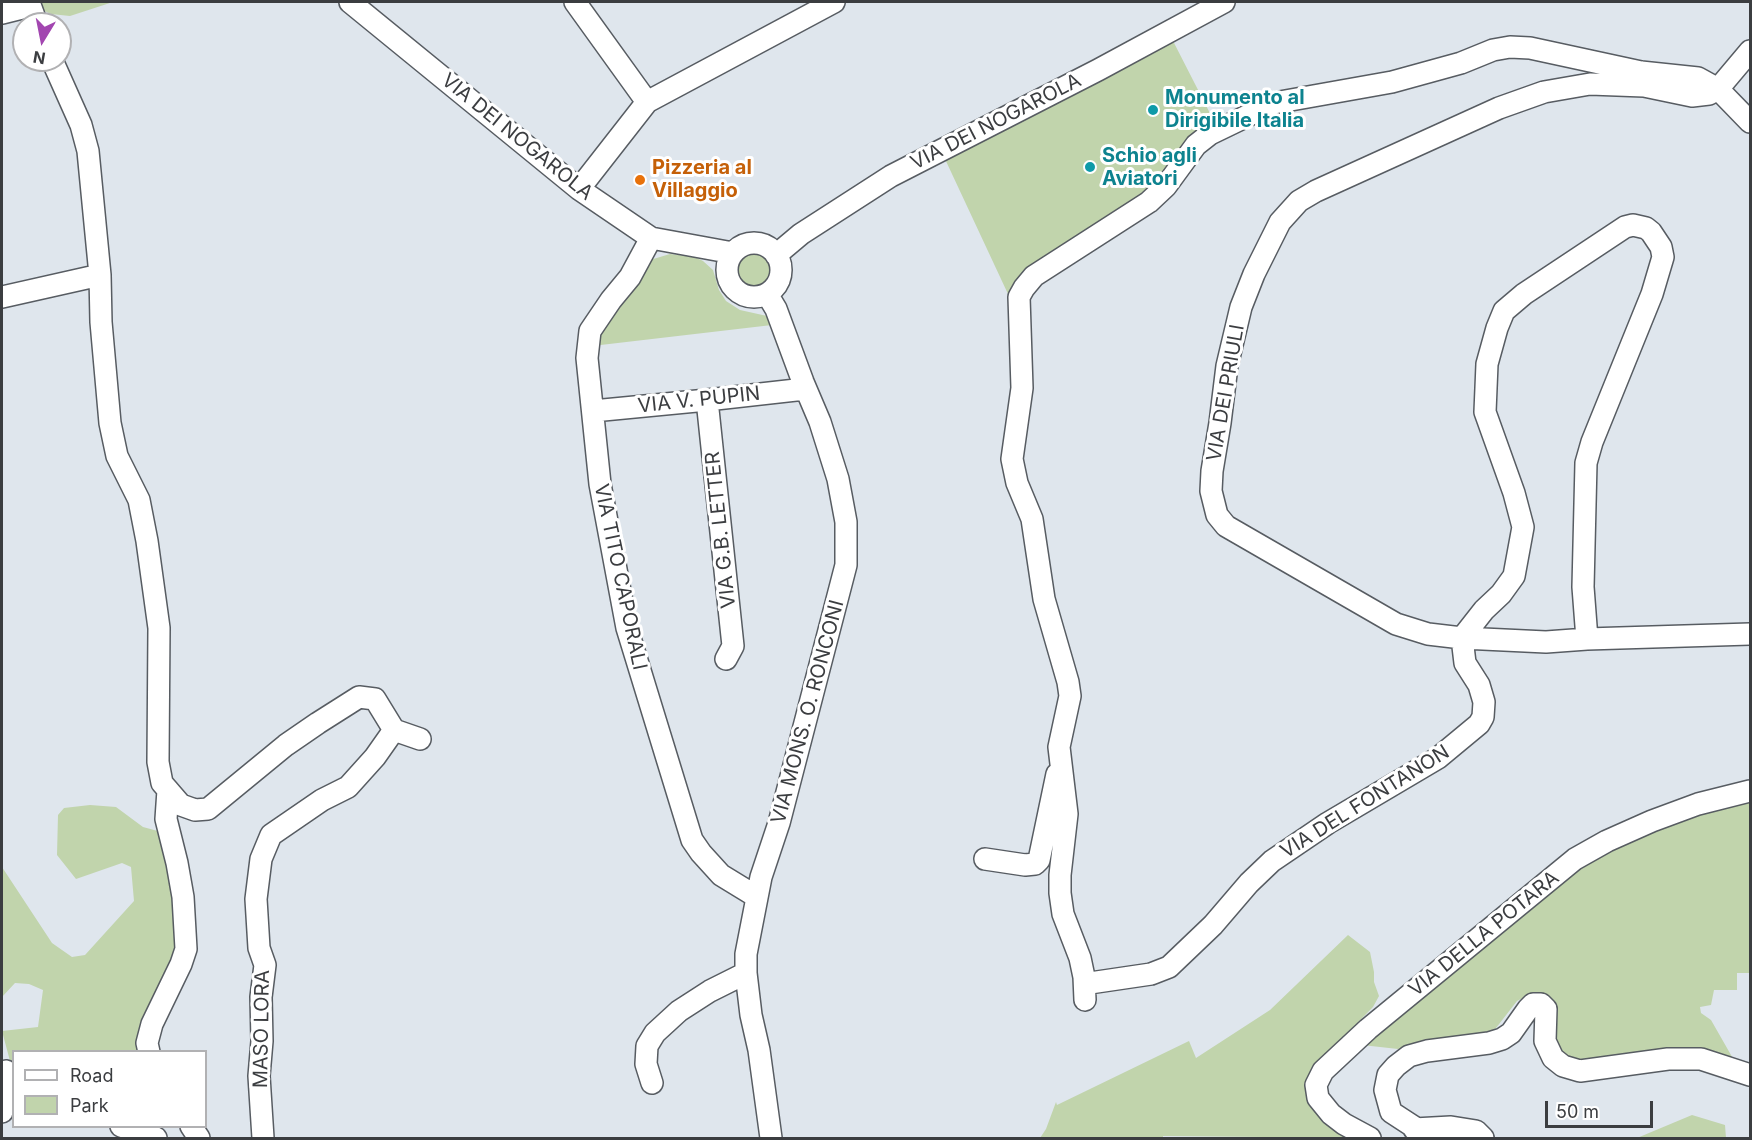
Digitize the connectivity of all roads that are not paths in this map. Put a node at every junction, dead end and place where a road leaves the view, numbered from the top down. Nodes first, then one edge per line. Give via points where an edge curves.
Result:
1 (350, 2) edge
2 (575, 2) edge
3 (834, 2) edge
4 (1224, 2) edge
5 (32, 10) edge
6 (2, 13) edge
7 (1750, 51) edge
8 (57, 72) edge
9 (1718, 89) junction
10 (647, 102) junction
11 (1750, 122) edge
12 (579, 189) junction
13 (651, 238) junction
14 (733, 253) junction
15 (776, 255) junction
16 (100, 274) junction
17 (767, 294) junction
18 (2, 297) edge
19 (805, 388) junction
20 (707, 400) junction
21 (593, 411) junction
22 (1750, 634) edge
23 (1462, 638) junction
24 (1587, 639) junction
25 (726, 659) dead end
26 (394, 730) junction
27 (420, 739) dead end
28 (1060, 759) junction
29 (168, 790) junction
30 (1750, 791) edge
31 (985, 859) dead end
32 (757, 897) junction
33 (746, 973) junction
34 (149, 1050) edge
35 (7, 1071) edge
36 (1750, 1076) edge
37 (652, 1083) dead end
38 (2, 1101) edge
39 (2, 1112) edge
40 (127, 1128) edge
41 (1423, 1134) edge
42 (156, 1138) edge
43 (263, 1138) edge
44 (771, 1138) edge
45 (1370, 1138) edge
46 (1483, 1138) edge

1 - 12 street, VIA DEI NOGAROLA
2 - 10 street
3 - 10 street
4 - 15 street, VIA DEI NOGAROLA via 891,176 801,234
5 - 6 street
7 - 9 street
8 - 16 street via 81,125 88,152
9 - 11 street
9 - 23 street, VIA DEI PRIULI via 1692,96 1644,86 1590,84 1544,92 1499,108 1299,201 1280,222 1254,274 1227,366 1212,471 1211,491 1217,515 1226,526 1396,624 1428,634
9 - 28 street via 1698,78 1641,72 1510,47 1392,82 1274,103 1210,134 1196,145 1149,202 1034,276 1019,297 1022,388 1012,459 1032,519 1044,599 1068,681 1070,696
10 - 12 street
12 - 13 street, VIA DEI NOGAROLA
13 - 14 street, VIA DEI NOGAROLA
13 - 21 street, VIA TITO CAPORALI via 630,277 590,331 587,358
14 - 15 street via 755,243
14 - 17 street via 727,270 733,287 749,297
15 - 17 street via 780,276
16 - 18 street
16 - 29 street via 110,423 117,456 139,500 158,617 158,762 162,783
17 - 19 street, VIA MONS. O. RONCONI
19 - 20 street, VIA V. PUPIN
19 - 32 street, VIA MONS. O. RONCONI via 838,479 846,522 846,565
20 - 21 street, VIA V. PUPIN
20 - 25 street, VIA G.B. LETTER via 733,646
21 - 32 street, VIA TITO CAPORALI via 600,484 627,628 692,840 721,875
22 - 24 street, VIA DEI PRIULI
23 - 24 street, VIA DEI PRIULI via 1546,642
23 - 24 street via 1514,576 1522,527 1485,412 1487,364 1504,311 1524,294 1633,225 1651,232 1663,257 1586,463 1583,587
23 - 28 street, VIA DEL FONTANON via 1465,663 1484,702 1483,717 1470,733 1438,759 1328,823 1272,861 1169,967 1088,991 1060,893 1067,814
26 - 27 street
26 - 29 street via 375,699 359,698 286,746 208,809 181,805
26 - 43 street, MASO LORA via 348,787 271,836 261,859 256,899 259,948 265,965 259,1076
28 - 31 street via 1039,860 1025,865
29 - 34 street via 166,819 183,897 186,949 152,1024
30 - 45 street, VIA DELLA POTARA via 1652,821 1575,859 1368,1029 1323,1071 1316,1085 1318,1098 1331,1114
32 - 33 street, VIA MONS. O. RONCONI
33 - 37 street via 679,1011 655,1033 647,1046 646,1064
33 - 44 street, VIA MONS. O. RONCONI
35 - 38 street
36 - 41 street via 1701,1059 1668,1059 1580,1071 1563,1066 1548,1049 1544,1032 1546,1009 1538,1003 1530,1005 1511,1033 1502,1039 1427,1050 1396,1065 1386,1081 1386,1100 1391,1112
38 - 39 street
40 - 42 street
41 - 46 street via 1451,1127 1476,1131

